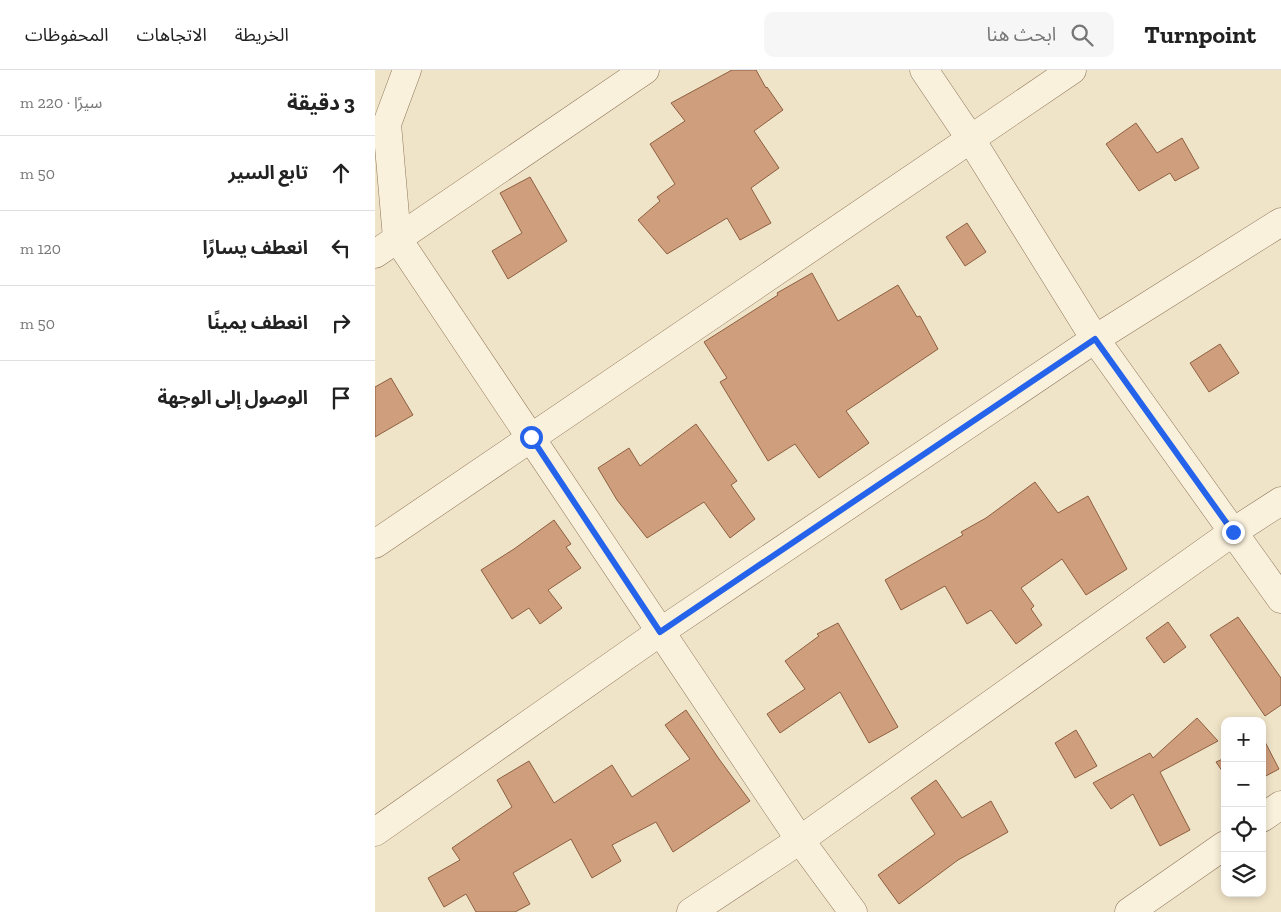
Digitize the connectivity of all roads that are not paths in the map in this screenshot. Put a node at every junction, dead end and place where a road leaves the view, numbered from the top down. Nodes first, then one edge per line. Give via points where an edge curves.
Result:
1 (407, 70) edge
2 (645, 70) edge
3 (924, 70) edge
4 (1072, 70) edge
5 (970, 138) junction
6 (1281, 222) edge
7 (397, 238) junction
8 (375, 254) edge
9 (1095, 339) junction
10 (531, 437) junction
11 (1281, 501) edge
12 (1233, 532) junction
13 (375, 544) edge
14 (1281, 599) edge
15 (660, 632) junction
16 (1281, 805) edge
17 (1266, 815) edge
18 (375, 832) edge
19 (800, 840) junction
20 (1221, 848) edge
21 (691, 912) edge
22 (853, 912) edge
23 (1129, 912) edge

1 - 7 street via 387,124
2 - 7 street
3 - 5 street
4 - 5 street
5 - 9 street
5 - 10 street
6 - 9 street
7 - 8 street
7 - 10 street
9 - 12 street
9 - 15 street
10 - 13 street
10 - 15 street
11 - 12 street
12 - 14 street
12 - 19 street
15 - 18 street
15 - 19 street
16 - 17 street
19 - 21 street
19 - 22 street
20 - 23 street

